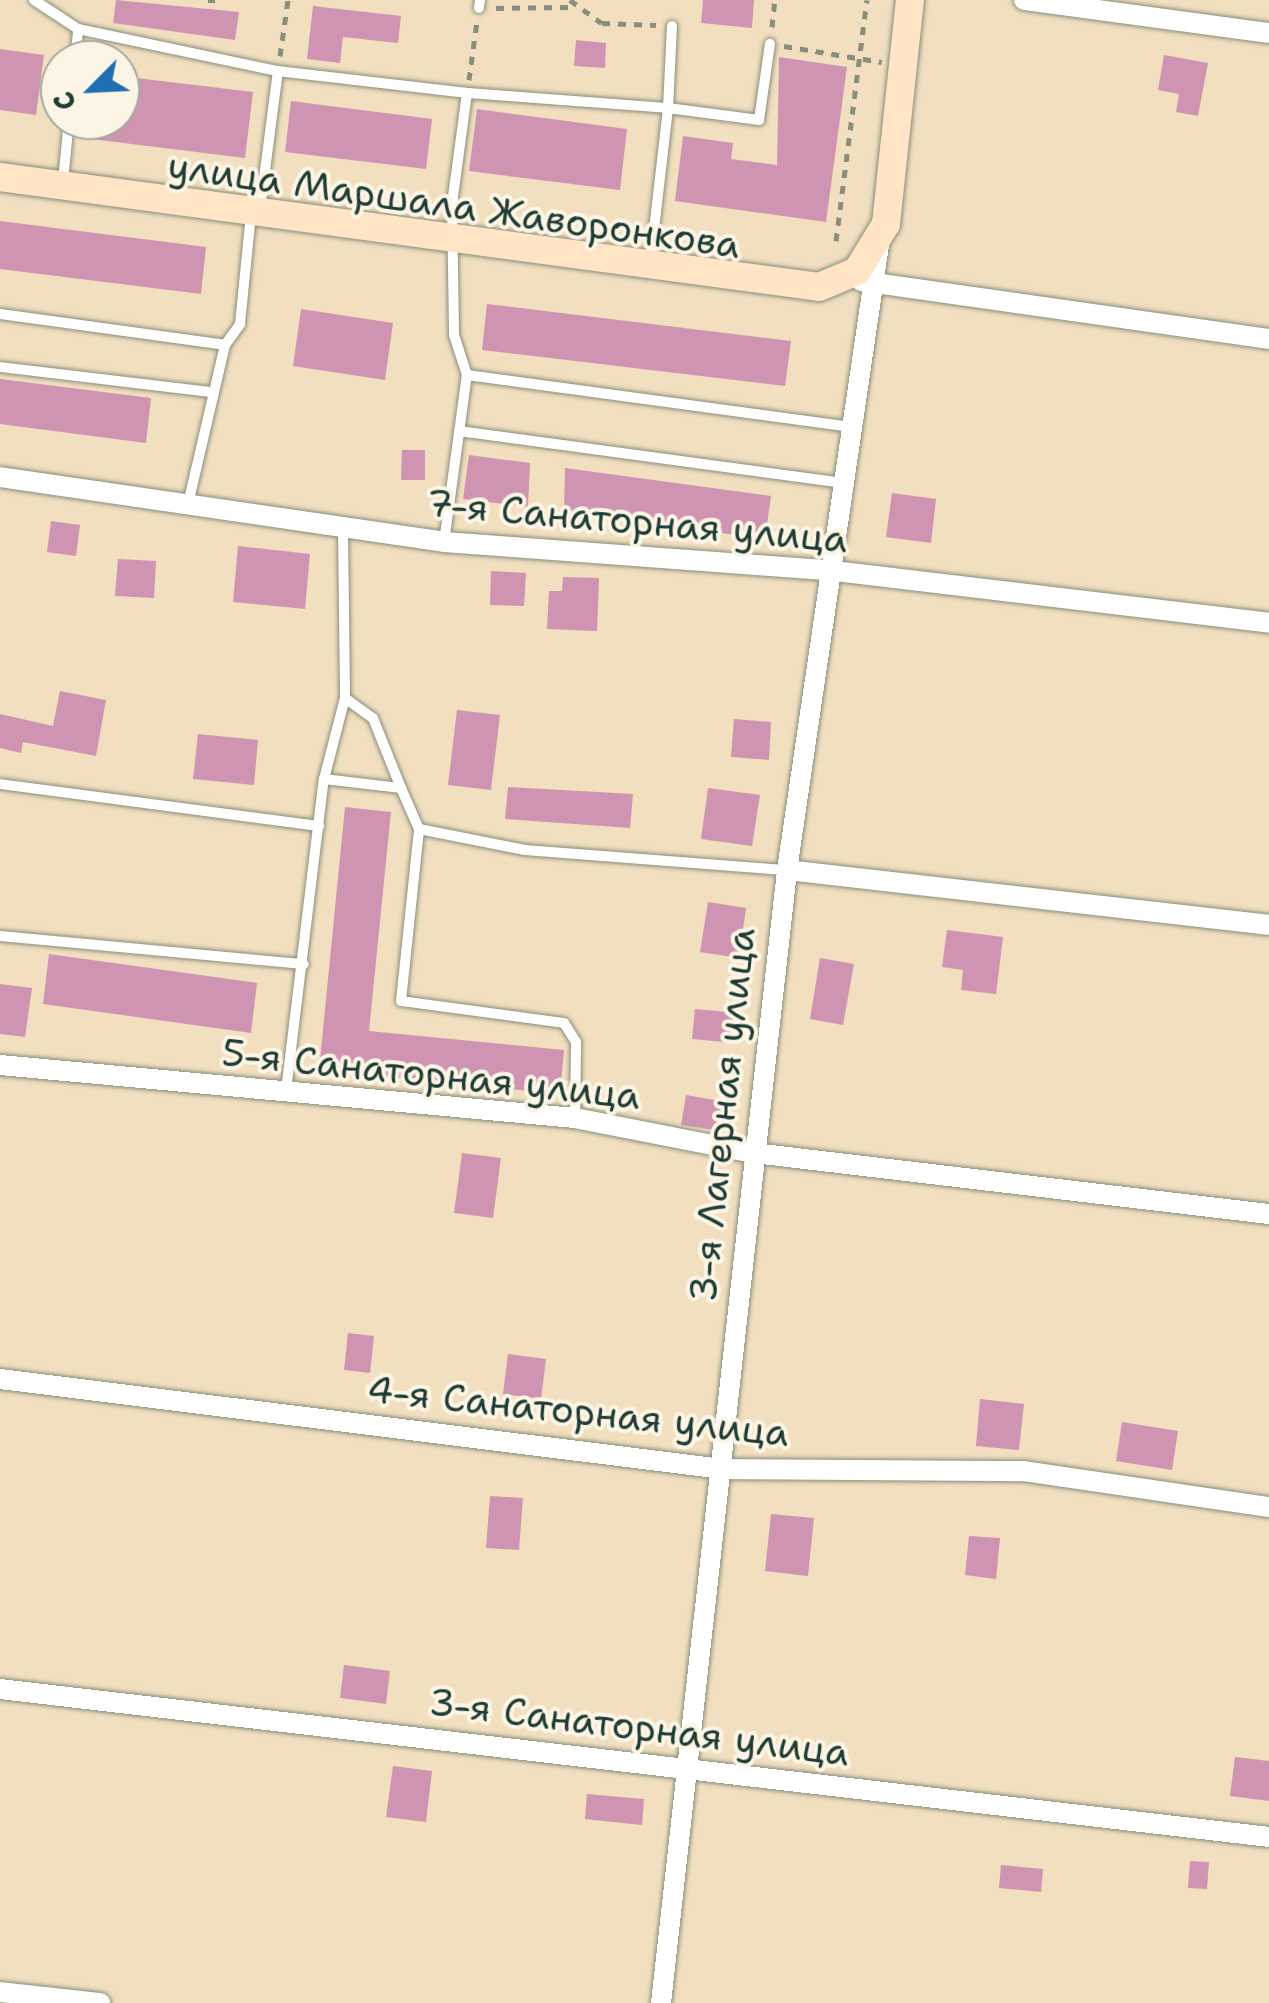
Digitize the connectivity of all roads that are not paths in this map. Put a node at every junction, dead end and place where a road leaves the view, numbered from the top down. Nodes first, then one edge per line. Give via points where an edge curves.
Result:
1 (34, 0) edge
2 (910, 0) edge
3 (1024, 0) edge
4 (672, 26) road end
5 (78, 29) junction
6 (1269, 33) edge
7 (77, 40) edge
8 (770, 44) road end
9 (278, 71) junction
10 (467, 93) junction
11 (668, 108) junction
12 (67, 140) edge
13 (0, 178) edge
14 (62, 188) junction
15 (255, 215) junction
16 (880, 238) junction
17 (458, 243) junction
18 (650, 270) junction
19 (873, 279) junction
20 (819, 288) junction
21 (0, 314) edge
22 (1269, 339) edge
23 (225, 346) junction
24 (0, 366) edge
25 (467, 376) junction
26 (210, 392) junction
27 (854, 428) junction
28 (459, 431) junction
29 (0, 478) edge
30 (846, 483) junction
31 (187, 510) junction
32 (343, 529) junction
33 (444, 542) junction
34 (836, 572) junction
35 (1269, 623) edge
36 (345, 698) junction
37 (324, 780) junction
38 (0, 784) edge
39 (402, 788) junction
40 (319, 826) junction
41 (419, 829) junction
42 (787, 870) junction
43 (1269, 925) edge
44 (0, 936) edge
45 (304, 964) junction
46 (0, 1064) edge
47 (286, 1092) junction
48 (575, 1118) junction
49 (754, 1153) junction
50 (1269, 1214) edge
51 (0, 1379) edge
52 (723, 1469) junction
53 (1269, 1508) edge
54 (0, 1689) edge
55 (688, 1767) junction
56 (1269, 1837) edge
57 (0, 1992) edge
58 (100, 2003) edge
59 (661, 2003) edge

1 - 5 lane
2 - 16 main road, 3-я Лагерная улица
3 - 6 street
4 - 11 lane
5 - 7 lane
5 - 9 lane
8 - 11 lane via 760,120
9 - 10 lane
9 - 15 lane
10 - 11 lane
10 - 17 lane via 452,204
11 - 18 lane
12 - 14 lane
13 - 14 main road, улица Маршала Жаворонкова
14 - 15 main road, улица Маршала Жаворонкова
15 - 17 main road, улица Маршала Жаворонкова
15 - 23 lane via 240,324
16 - 19 street, 3-я Лагерная улица
16 - 20 main road via 857,271
17 - 18 main road, улица Маршала Жаворонкова
17 - 25 lane via 454,335
18 - 20 main road, улица Маршала Жаворонкова via 780,289
19 - 20 street
19 - 22 street
19 - 27 street, 3-я Лагерная улица
21 - 23 lane
23 - 26 lane
24 - 26 lane
25 - 27 lane
25 - 28 lane
26 - 31 lane
27 - 30 street, 3-я Лагерная улица
28 - 30 lane
28 - 33 lane
29 - 31 street, 7-я Санаторная улица
30 - 34 street, 3-я Лагерная улица
31 - 32 street, 7-я Санаторная улица
32 - 33 street, 7-я Санаторная улица
32 - 36 lane
33 - 34 street, 7-я Санаторная улица
34 - 35 street, 7-я Санаторная улица
34 - 42 street, 3-я Лагерная улица
36 - 37 lane
36 - 39 lane via 373,718
37 - 39 lane
37 - 40 lane
38 - 40 lane
39 - 41 lane
40 - 45 lane
41 - 42 lane via 526,850
41 - 48 lane via 400,1001 564,1023 576,1042
42 - 43 street
42 - 49 street, 3-я Лагерная улица
44 - 45 lane
45 - 47 lane
46 - 47 street, 5-я Санаторная улица
47 - 48 street, 5-я Санаторная улица
48 - 49 street, 5-я Санаторная улица
49 - 50 street, 5-я Санаторная улица
49 - 52 street, 3-я Лагерная улица
51 - 52 street, 4-я Санаторная улица
52 - 53 street, 4-я Санаторная улица via 1024,1470
52 - 55 street, 3-я Лагерная улица
54 - 55 street, 3-я Санаторная улица
55 - 56 street, 3-я Санаторная улица
55 - 59 street, 3-я Лагерная улица
57 - 58 street

